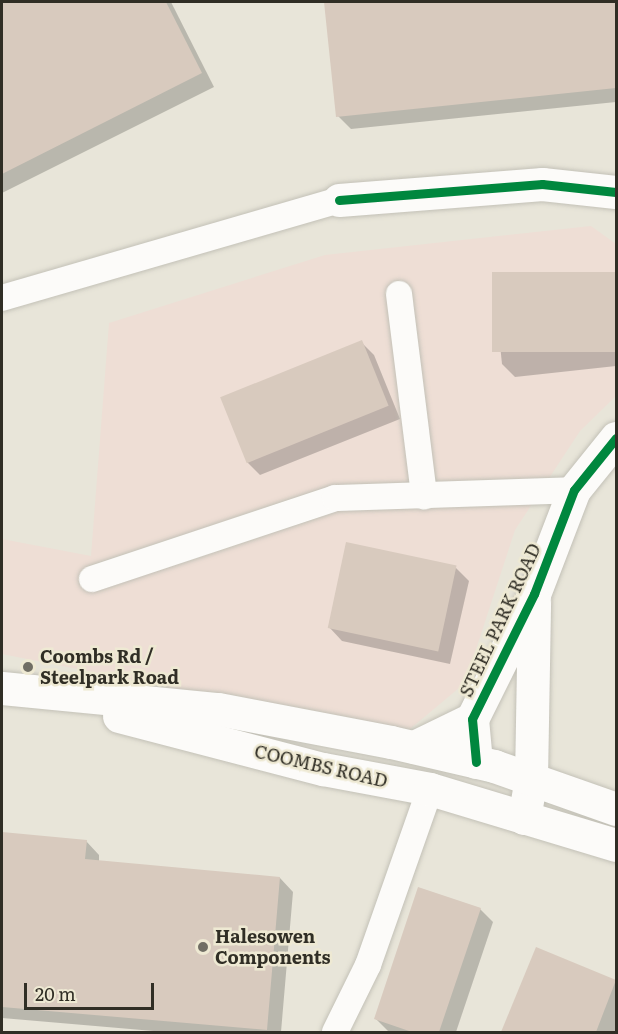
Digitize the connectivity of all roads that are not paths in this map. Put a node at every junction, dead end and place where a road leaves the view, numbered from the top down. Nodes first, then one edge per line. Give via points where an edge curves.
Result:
1 (616, 192) edge
2 (339, 200) joint
3 (399, 294) dead end
4 (2, 297) edge
5 (616, 438) edge
6 (574, 490) junction
7 (424, 496) junction
8 (92, 579) dead end
9 (534, 594) junction
10 (13, 689) edge
11 (472, 719) junction
12 (414, 747) junction
13 (476, 762) junction
14 (430, 789) junction
15 (528, 798) junction
16 (616, 809) edge
17 (611, 843) edge
18 (335, 1032) edge

1 - 2 main road via 542,184
2 - 4 lane
3 - 7 lane
5 - 6 main road, STEEL PARK ROAD
6 - 7 lane
6 - 9 main road, STEEL PARK ROAD
7 - 8 lane via 335,498
9 - 11 main road, STEEL PARK ROAD
9 - 15 main road, STEEL PARK ROAD
10 - 12 main road, COOMBS ROAD via 218,709
10 - 14 main road, COOMBS ROAD via 323,769
11 - 12 main road, STEEL PARK ROAD
11 - 13 main road, STEEL PARK ROAD
12 - 13 main road, COOMBS ROAD
13 - 15 main road via 478,779
14 - 15 main road, COOMBS ROAD
14 - 18 lane via 368,965
15 - 16 main road, COOMBS ROAD
15 - 17 main road via 591,817

